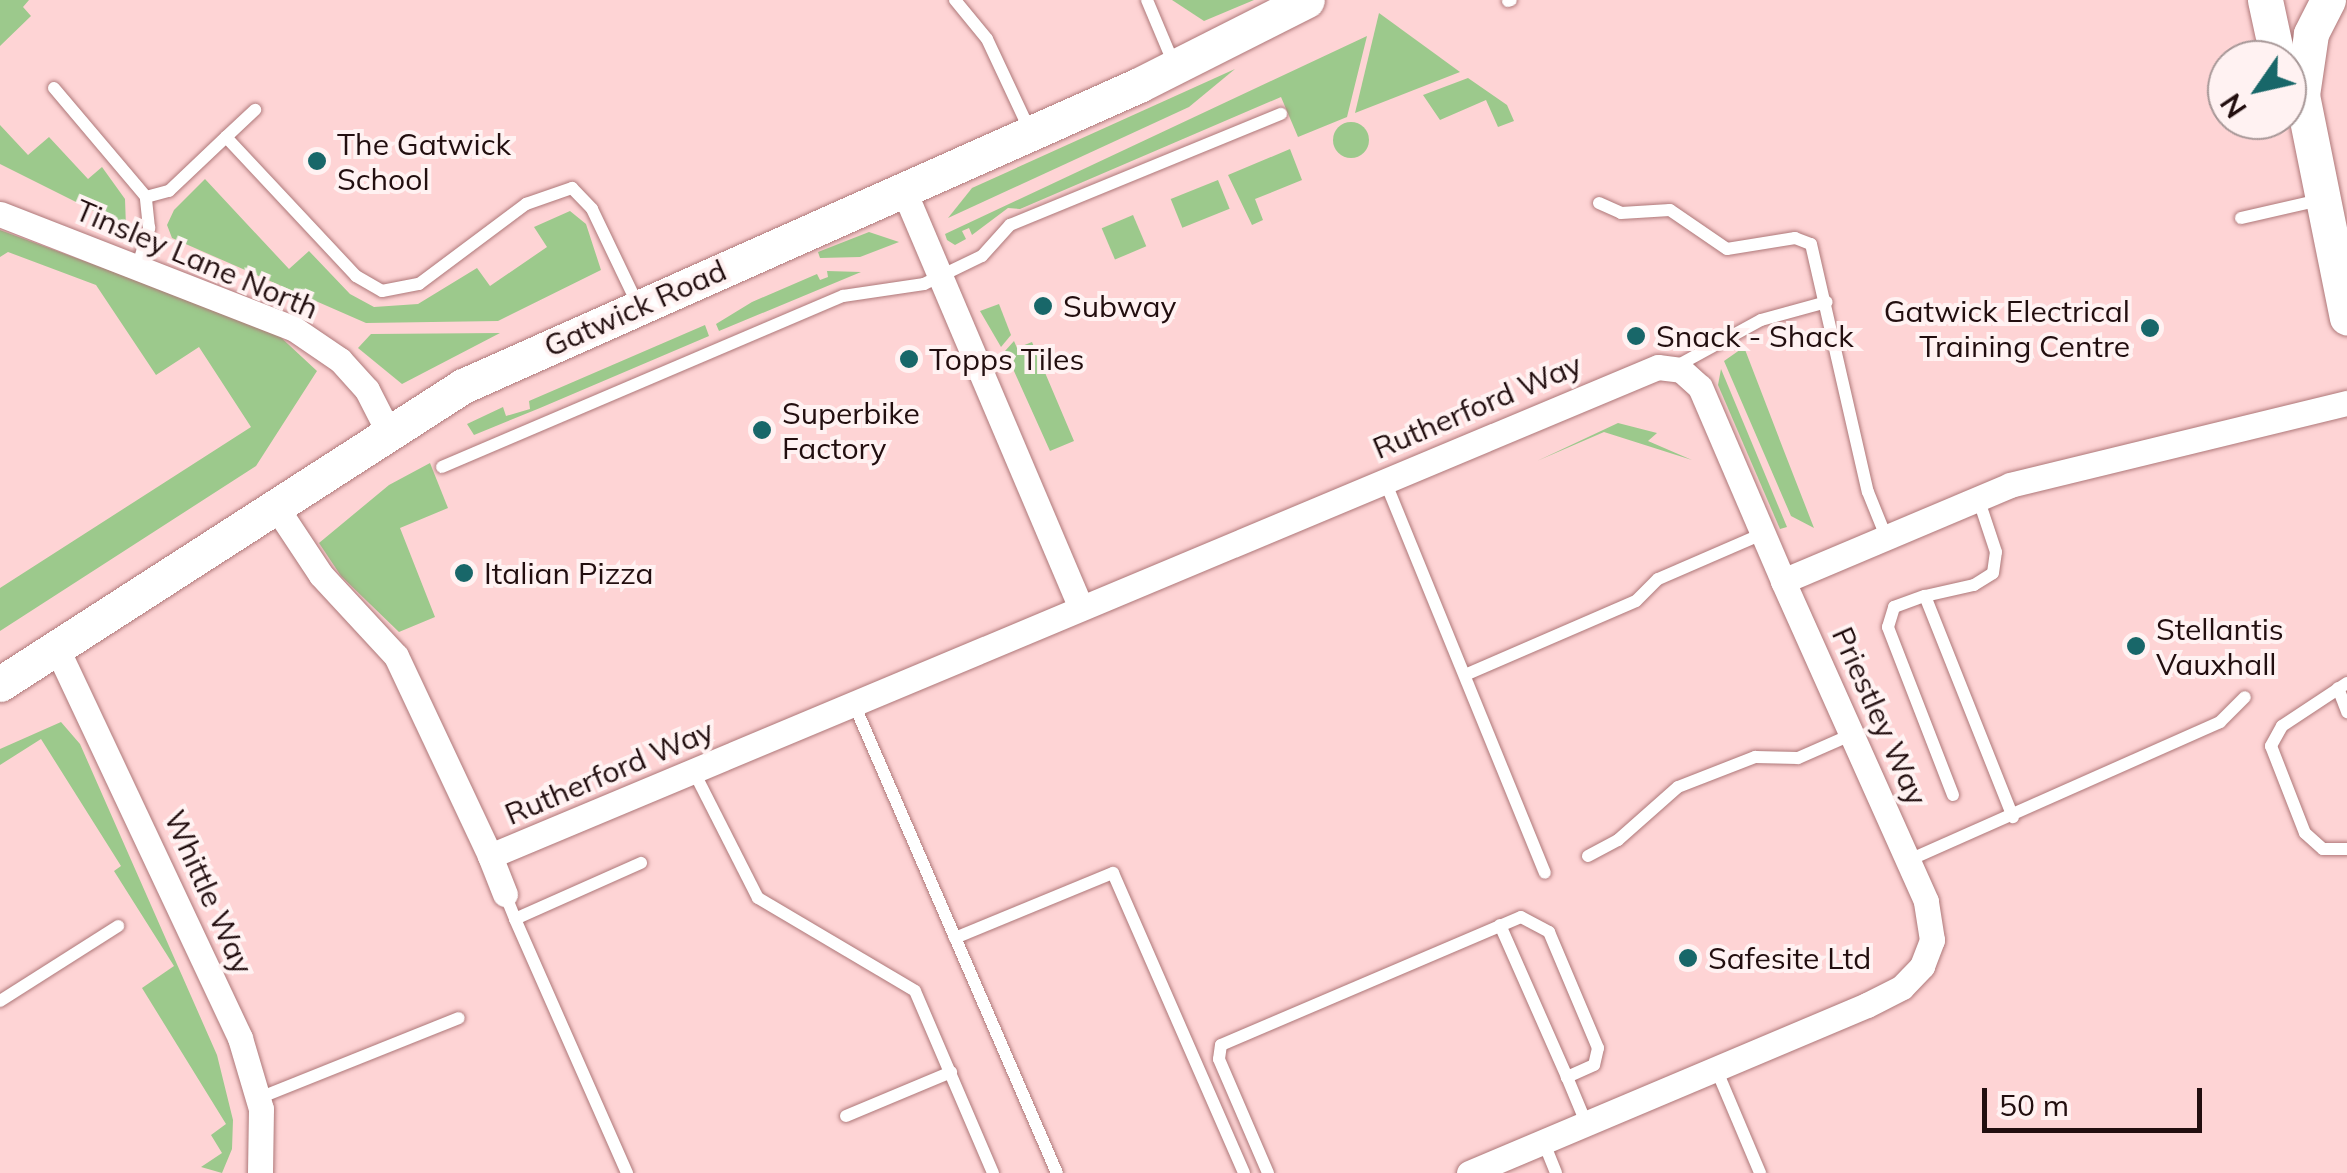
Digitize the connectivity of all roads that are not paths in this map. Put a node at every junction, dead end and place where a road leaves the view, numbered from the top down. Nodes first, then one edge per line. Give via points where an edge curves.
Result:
1 (955, 0) edge
2 (1147, 0) edge
3 (1307, 0) edge
4 (2264, 0) edge
5 (2328, 0) edge
6 (2273, 40) edge
7 (1176, 68) junction
8 (54, 88) dead end
9 (255, 110) dead end
10 (1281, 114) dead end
11 (1030, 133) junction
12 (226, 138) junction
13 (2306, 140) edge
14 (2308, 146) junction
15 (904, 190) junction
16 (146, 197) junction
17 (2320, 200) junction
18 (1598, 203) dead end
19 (0, 214) edge
20 (2241, 218) dead end
21 (138, 265) junction
22 (942, 276) junction
23 (1827, 302) junction
24 (638, 305) junction
25 (2347, 318) edge
26 (1674, 368) junction
27 (2347, 403) edge
28 (388, 431) junction
29 (442, 467) dead end
30 (1385, 481) junction
31 (1977, 496) junction
32 (274, 504) junction
33 (1762, 534) junction
34 (1885, 534) junction
35 (1783, 581) junction
36 (1925, 596) junction
37 (1081, 607) junction
38 (58, 649) junction
39 (1465, 675) junction
40 (0, 684) edge
41 (2343, 685) edge
42 (2245, 697) dead end
43 (854, 704) junction
44 (2347, 712) edge
45 (1854, 734) junction
46 (694, 772) junction
47 (1953, 795) dead end
48 (2013, 816) junction
49 (2347, 849) edge
50 (490, 856) junction
51 (1588, 856) dead end
52 (1909, 860) junction
53 (641, 863) dead end
54 (1545, 873) dead end
55 (505, 894) joint
56 (514, 919) junction
57 (1500, 924) junction
58 (118, 926) dead end
59 (955, 938) junction
60 (0, 1001) edge
61 (459, 1018) dead end
62 (1717, 1071) junction
63 (951, 1072) junction
64 (1567, 1077) junction
65 (259, 1098) junction
66 (846, 1116) dead end
67 (1587, 1125) junction
68 (1544, 1143) junction
69 (260, 1173) edge
70 (627, 1173) edge
71 (993, 1173) edge
72 (1057, 1173) edge
73 (1244, 1173) edge
74 (1268, 1173) edge
75 (1468, 1173) edge
76 (1556, 1173) edge
77 (1760, 1173) edge

1 - 11 lane via 988,39
2 - 7 lane
3 - 7 street, Gatwick Road
4 - 6 street
5 - 14 street via 2303,70
7 - 11 street, Gatwick Road
8 - 16 lane
9 - 12 lane
10 - 22 lane via 1010,225 982,256
11 - 15 street, Gatwick Road
12 - 16 lane via 169,191
12 - 24 lane via 373,288 403,291 419,284 532,200 569,187 589,203
13 - 14 street
14 - 17 street
15 - 22 street
15 - 24 street, Gatwick Road
16 - 21 lane via 149,228
17 - 20 lane
17 - 25 street
18 - 23 lane via 1621,214 1670,210 1727,249 1803,238 1816,253
19 - 21 street, Tinsley Lane North
21 - 28 street, Tinsley Lane North via 304,336 368,390
22 - 29 lane via 905,290 843,296
22 - 37 street
23 - 26 lane via 1761,320
23 - 34 lane via 1868,492
24 - 28 street, Gatwick Road via 463,386
26 - 30 street, Rutherford Way via 1642,372
26 - 33 street via 1704,394
27 - 31 street
28 - 32 street, Gatwick Road
30 - 37 street, Rutherford Way
30 - 39 lane
31 - 34 street
31 - 36 lane via 1996,552 1993,573 1974,585
32 - 38 street, Gatwick Road
32 - 50 street, Rutherford Way via 321,575 396,656
33 - 35 street
33 - 39 lane via 1658,579 1636,601
34 - 35 street
35 - 45 street, Priestley Way
36 - 47 lane via 1894,607 1888,627
36 - 48 lane
37 - 43 street, Rutherford Way
38 - 40 street, Gatwick Road
38 - 65 street, Whittle Way via 240,1038
39 - 54 lane
41 - 44 lane
41 - 49 lane via 2282,726 2271,746 2305,834 2323,850
42 - 48 lane via 2220,722
43 - 46 street, Rutherford Way
43 - 59 lane
45 - 51 lane via 1798,758 1755,756 1678,787 1618,840
45 - 52 street, Priestley Way
46 - 50 street, Rutherford Way
46 - 63 lane via 751,890 773,910 904,980 923,1005
48 - 52 lane
50 - 55 street
52 - 62 street, Priestley Way via 1932,933 1912,978
53 - 56 lane
55 - 56 lane
56 - 70 lane
57 - 64 lane
57 - 64 lane via 1531,918 1551,936 1599,1053 1594,1064
57 - 74 lane via 1220,1044 1219,1058
58 - 60 lane
59 - 72 lane
59 - 73 lane via 1113,873
61 - 65 lane
62 - 67 street, Priestley Way
62 - 77 lane
63 - 66 lane
63 - 71 lane
64 - 67 lane
65 - 69 street, Whittle Way
67 - 68 street, Priestley Way
68 - 75 street, Priestley Way
68 - 76 lane

